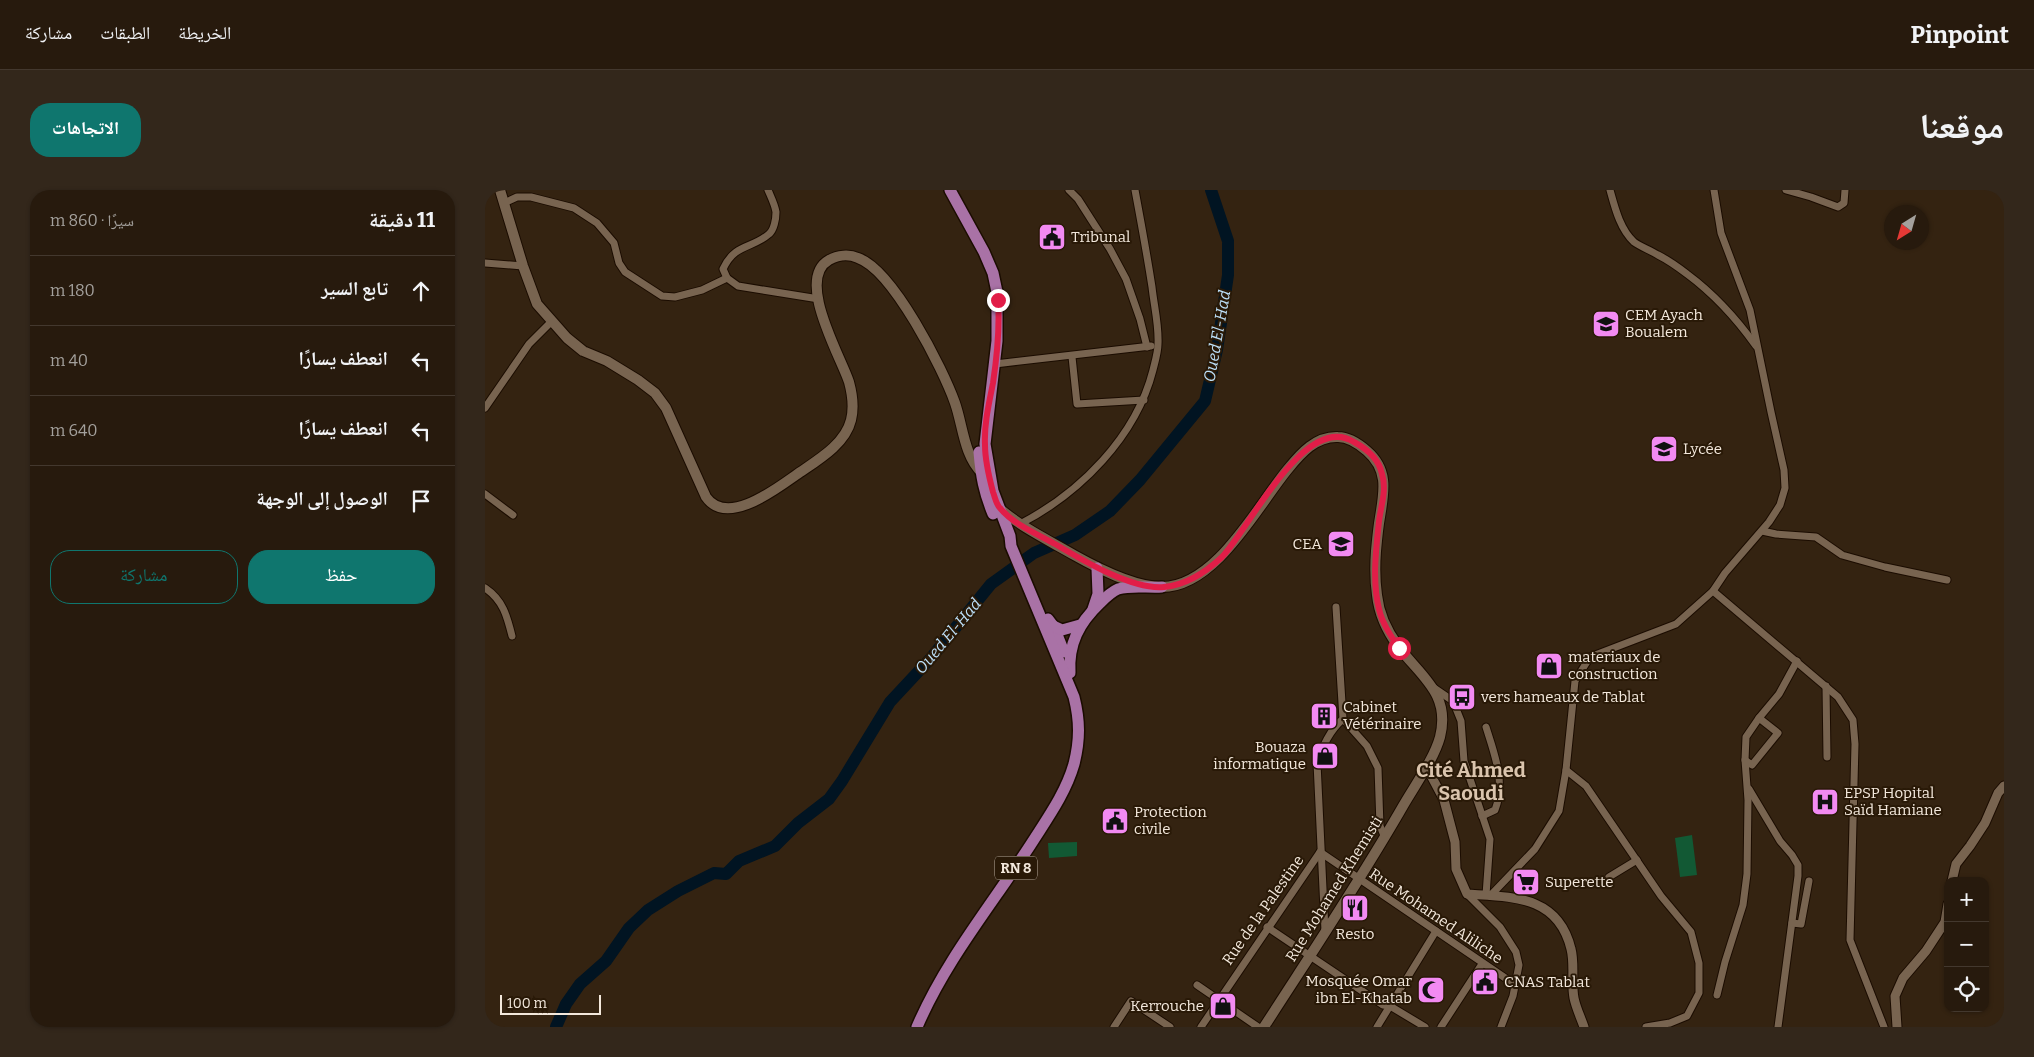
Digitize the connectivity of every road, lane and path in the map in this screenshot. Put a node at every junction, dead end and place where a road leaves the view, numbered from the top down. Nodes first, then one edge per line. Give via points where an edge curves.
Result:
1 (500, 190) edge
2 (768, 190) edge
3 (950, 190) edge
4 (1069, 190) edge
5 (1076, 190) edge
6 (1135, 190) edge
7 (1610, 190) edge
8 (1714, 190) edge
9 (1785, 190) edge
10 (1845, 190) edge
11 (1078, 199) junction
12 (505, 203) junction
13 (978, 244) junction
14 (485, 264) edge
15 (523, 266) junction
16 (727, 278) junction
17 (819, 298) junction
18 (551, 322) junction
19 (1158, 346) junction
20 (1147, 347) junction
21 (1757, 347) junction
22 (1072, 357) junction
23 (995, 364) junction
24 (1144, 400) junction
25 (485, 408) edge
26 (980, 471) junction
27 (991, 480) junction
28 (485, 494) edge
29 (998, 507) junction
30 (513, 515) dead end
31 (1020, 524) junction
32 (1762, 531) junction
33 (1034, 532) junction
34 (1010, 540) junction
35 (1097, 568) junction
36 (1947, 580) dead end
37 (1162, 587) junction
38 (485, 588) edge
39 (1713, 591) junction
40 (1032, 595) junction
41 (1336, 607) dead end
42 (1092, 610) junction
43 (1040, 614) junction
44 (1080, 625) junction
45 (1054, 627) junction
46 (513, 636) dead end
47 (1797, 662) junction
48 (1070, 673) junction
49 (1826, 686) junction
50 (1433, 687) junction
51 (1074, 697) junction
52 (1343, 718) junction
53 (1759, 718) junction
54 (1485, 727) dead end
55 (1827, 757) dead end
56 (1745, 760) junction
57 (1426, 766) junction
58 (1566, 770) junction
59 (1747, 786) junction
60 (2004, 786) edge
61 (1482, 816) junction
62 (1385, 838) junction
63 (1320, 852) junction
64 (1637, 860) junction
65 (1609, 877) dead end
66 (1953, 877) edge
67 (1359, 880) junction
68 (1809, 881) dead end
69 (1467, 894) junction
70 (1487, 895) junction
71 (1945, 922) edge
72 (1792, 923) junction
73 (1267, 928) junction
74 (1325, 931) junction
75 (1436, 931) junction
76 (1310, 956) junction
77 (1482, 964) junction
78 (1514, 984) junction
79 (1197, 985) dead end
80 (1717, 995) dead end
81 (1218, 1000) junction
82 (1390, 1006) junction
83 (1683, 1018) junction
84 (917, 1027) edge
85 (1114, 1027) edge
86 (1171, 1027) edge
87 (1201, 1027) edge
88 (1258, 1027) edge
89 (1264, 1027) edge
90 (1377, 1027) edge
91 (1425, 1027) edge
92 (1441, 1027) edge
93 (1501, 1027) edge
94 (1584, 1027) edge
95 (1646, 1027) edge
96 (1683, 1027) edge
97 (1778, 1027) edge
98 (1884, 1027) edge
99 (1897, 1027) edge

1 - 12 main road
2 - 16 street via 776,213 775,225 770,234 739,249 727,260 723,268
3 - 13 main road, RN 8
4 - 11 street
5 - 11 street
6 - 19 street via 1157,319
7 - 21 street via 1621,222 1636,243 1687,273 1738,321
8 - 21 street via 1721,233 1750,310
9 - 10 street via 1838,207 1844,203
11 - 20 street via 1126,279 1141,319
12 - 15 main road
12 - 16 street via 517,197 531,197 575,208 597,224 614,243 625,272 663,296 675,297 702,290
13 - 23 main road, RN 8 via 990,265 997,292 999,326
13 - 26 main road, RN 8 via 990,279 995,316 980,427
14 - 15 street
15 - 18 main road via 537,304
16 - 17 street via 737,286
17 - 18 main road via 826,326 849,383 853,406 851,421 829,452 759,500 738,507 719,507 709,501 666,408 655,393 607,361 583,351
17 - 26 main road via 819,272 825,262 836,256 857,257 884,277 911,317 946,380 970,455
18 - 25 street via 529,344
19 - 20 street
19 - 24 street
20 - 22 street
21 - 32 street via 1784,470 1785,488 1780,505
22 - 23 street
22 - 24 street via 1077,404
23 - 27 main road, RN 8 via 985,444
24 - 31 street via 1116,445 1101,462 1058,500
26 - 27 main road
26 - 34 main road, RN 8 via 984,493 999,528
27 - 29 main road, RN 8
28 - 30 street
29 - 31 main road
29 - 34 main road, RN 8
31 - 33 main road
32 - 36 street via 1816,537 1842,555
32 - 39 street
33 - 34 main road via 1019,529
33 - 35 main road
34 - 40 main road, RN 8
35 - 37 main road via 1128,580
35 - 42 main road via 1098,594
37 - 42 main road via 1117,590
37 - 50 main road via 1194,578 1223,555 1270,491 1307,448 1329,437 1351,440 1373,456 1384,482 1376,554 1379,610 1399,648
38 - 46 street via 500,601
39 - 47 street
39 - 58 street via 1676,624 1590,656 1575,681
40 - 43 main road, RN 8
40 - 45 main road, RN 8
41 - 52 street
42 - 44 main road
43 - 45 main road
43 - 51 main road, RN 8
44 - 45 main road via 1066,630
44 - 48 main road via 1071,648
45 - 48 main road, RN 8
47 - 49 street
47 - 53 street via 1779,694
48 - 51 main road, RN 8
49 - 55 street
49 - 98 street via 1838,697 1853,720 1855,776 1850,940
50 - 57 main road, Rue Mohamed Khemisti via 1440,702 1442,720 1439,738
50 - 61 street via 1453,701 1461,721 1464,761
51 - 84 main road, RN 8 via 1079,734 1073,765 1061,797 955,956 927,1003
52 - 62 street via 1367,746 1378,768 1380,826
52 - 63 street, Rue de la Palestine via 1330,733 1317,764
53 - 56 street via 1746,737
53 - 56 street via 1778,733 1752,765
54 - 61 street via 1498,763 1500,797 1495,810
56 - 59 street
57 - 62 main road, Rue Mohamed Khemisti
57 - 69 street via 1444,800 1455,842 1456,869
58 - 64 street via 1586,786
58 - 70 street via 1559,811 1535,849
59 - 72 street via 1798,865
59 - 80 street via 1749,848 1743,905
60 - 66 street via 1985,823 1956,864
61 - 70 street via 1490,839
62 - 67 main road, Rue Mohamed Khemisti
63 - 67 street, Rue Mohamed Aliliche
63 - 73 street, Rue de la Palestine
63 - 74 street
64 - 65 street
64 - 83 street via 1691,932 1699,963 1699,994
67 - 74 main road, Rue Mohamed Khemisti
67 - 75 street, Rue Mohamed Aliliche
68 - 72 street via 1801,924
69 - 70 street
69 - 78 street via 1500,927 1516,952 1519,965
70 - 94 street via 1519,898 1545,908 1559,920 1571,949 1574,998
71 - 99 street via 1927,951 1903,978 1895,996
72 - 97 street
73 - 76 street
73 - 81 street, Rue de la Palestine
74 - 76 main road, Rue Mohamed Khemisti
75 - 77 street, Rue Mohamed Aliliche
75 - 82 street
76 - 82 street via 1383,1005
76 - 89 main road, Rue Mohamed Khemisti
77 - 78 street, Rue Mohamed Aliliche
77 - 92 street
78 - 93 street via 1513,996
79 - 81 street
81 - 87 street, Rue de la Palestine
81 - 88 street
82 - 90 street
82 - 91 street
83 - 95 street
83 - 96 street
85 - 86 street via 1131,1001

